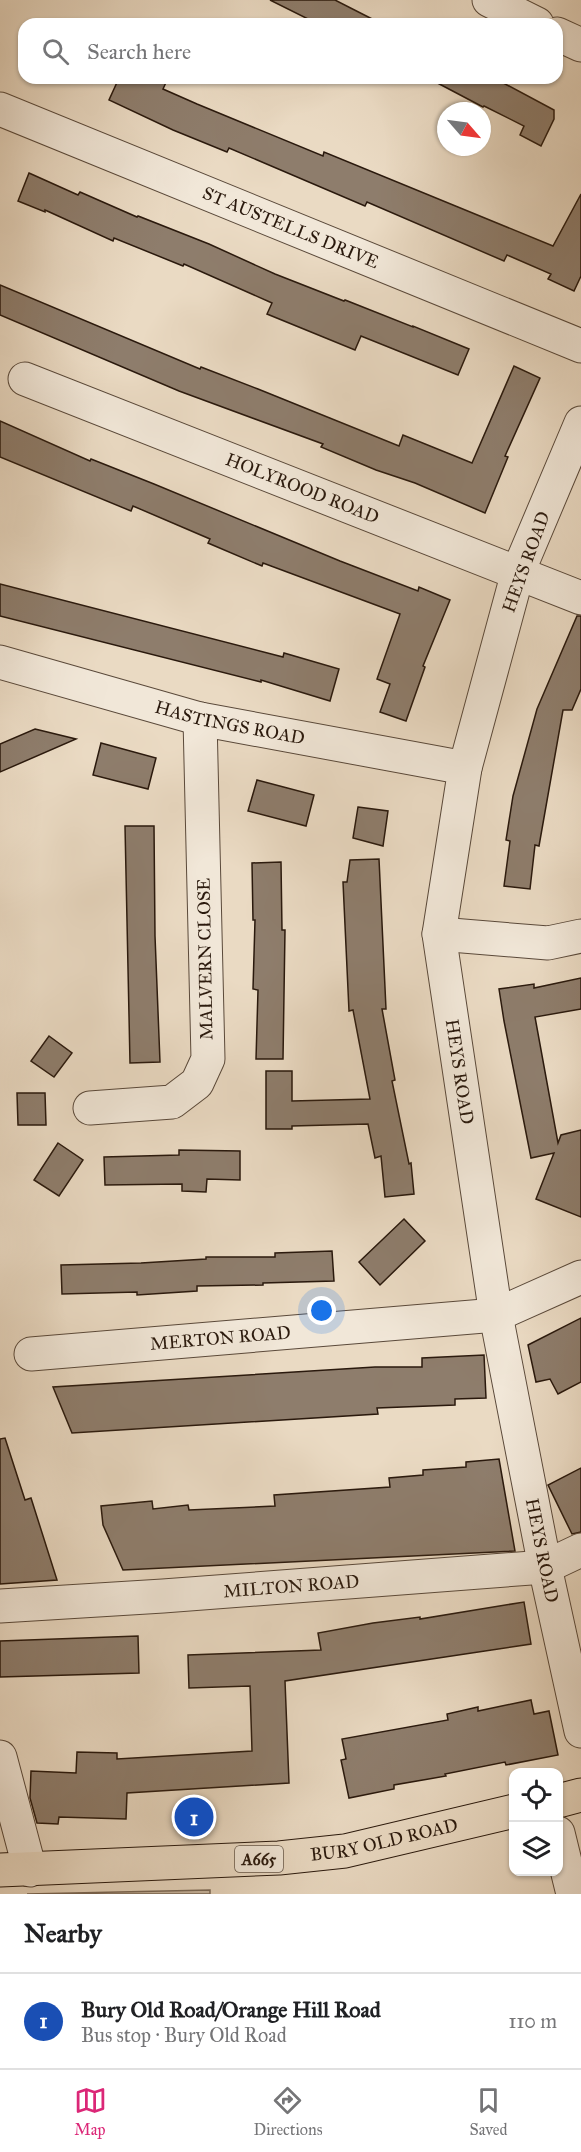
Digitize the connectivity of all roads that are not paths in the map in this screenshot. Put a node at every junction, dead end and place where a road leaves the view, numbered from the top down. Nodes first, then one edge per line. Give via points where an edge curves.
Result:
1 (489, 0) edge
2 (525, 18) edge
3 (563, 37) edge
4 (581, 45) edge
5 (0, 109) edge
6 (581, 346) edge
7 (25, 379) dead end
8 (581, 423) edge
9 (518, 572) junction
10 (581, 598) edge
11 (0, 662) edge
12 (200, 719) junction
13 (465, 768) junction
14 (439, 934) junction
15 (581, 936) edge
16 (90, 1108) dead end
17 (581, 1277) edge
18 (496, 1315) junction
19 (31, 1354) dead end
20 (581, 1550) edge
21 (545, 1567) junction
22 (0, 1606) edge
23 (581, 1731) edge
24 (0, 1757) edge
25 (581, 1795) edge
26 (563, 1800) edge
27 (509, 1813) edge
28 (563, 1853) edge
29 (15, 1870) edge
30 (573, 1894) edge

1 - 2 street
3 - 4 street
5 - 6 street, ST AUSTELLS DRIVE
7 - 9 street, HOLYROOD ROAD
8 - 9 street, HEYS ROAD
9 - 10 street, HOLYROOD ROAD
9 - 13 street, HEYS ROAD
11 - 12 street, HASTINGS ROAD
12 - 13 street, HASTINGS ROAD
12 - 16 street, MALVERN CLOSE via 208,1059 197,1083 172,1102
13 - 14 street, HEYS ROAD
14 - 15 street via 548,943
14 - 18 street, HEYS ROAD
17 - 18 street, MERTON ROAD
18 - 19 street, MERTON ROAD
18 - 21 street, HEYS ROAD
20 - 21 street, MILTON ROAD
21 - 22 street, MILTON ROAD
21 - 23 street, HEYS ROAD
24 - 29 street
25 - 26 main road
27 - 29 main road, BURY OLD ROAD / A665 via 345,1851 279,1858
28 - 30 street

